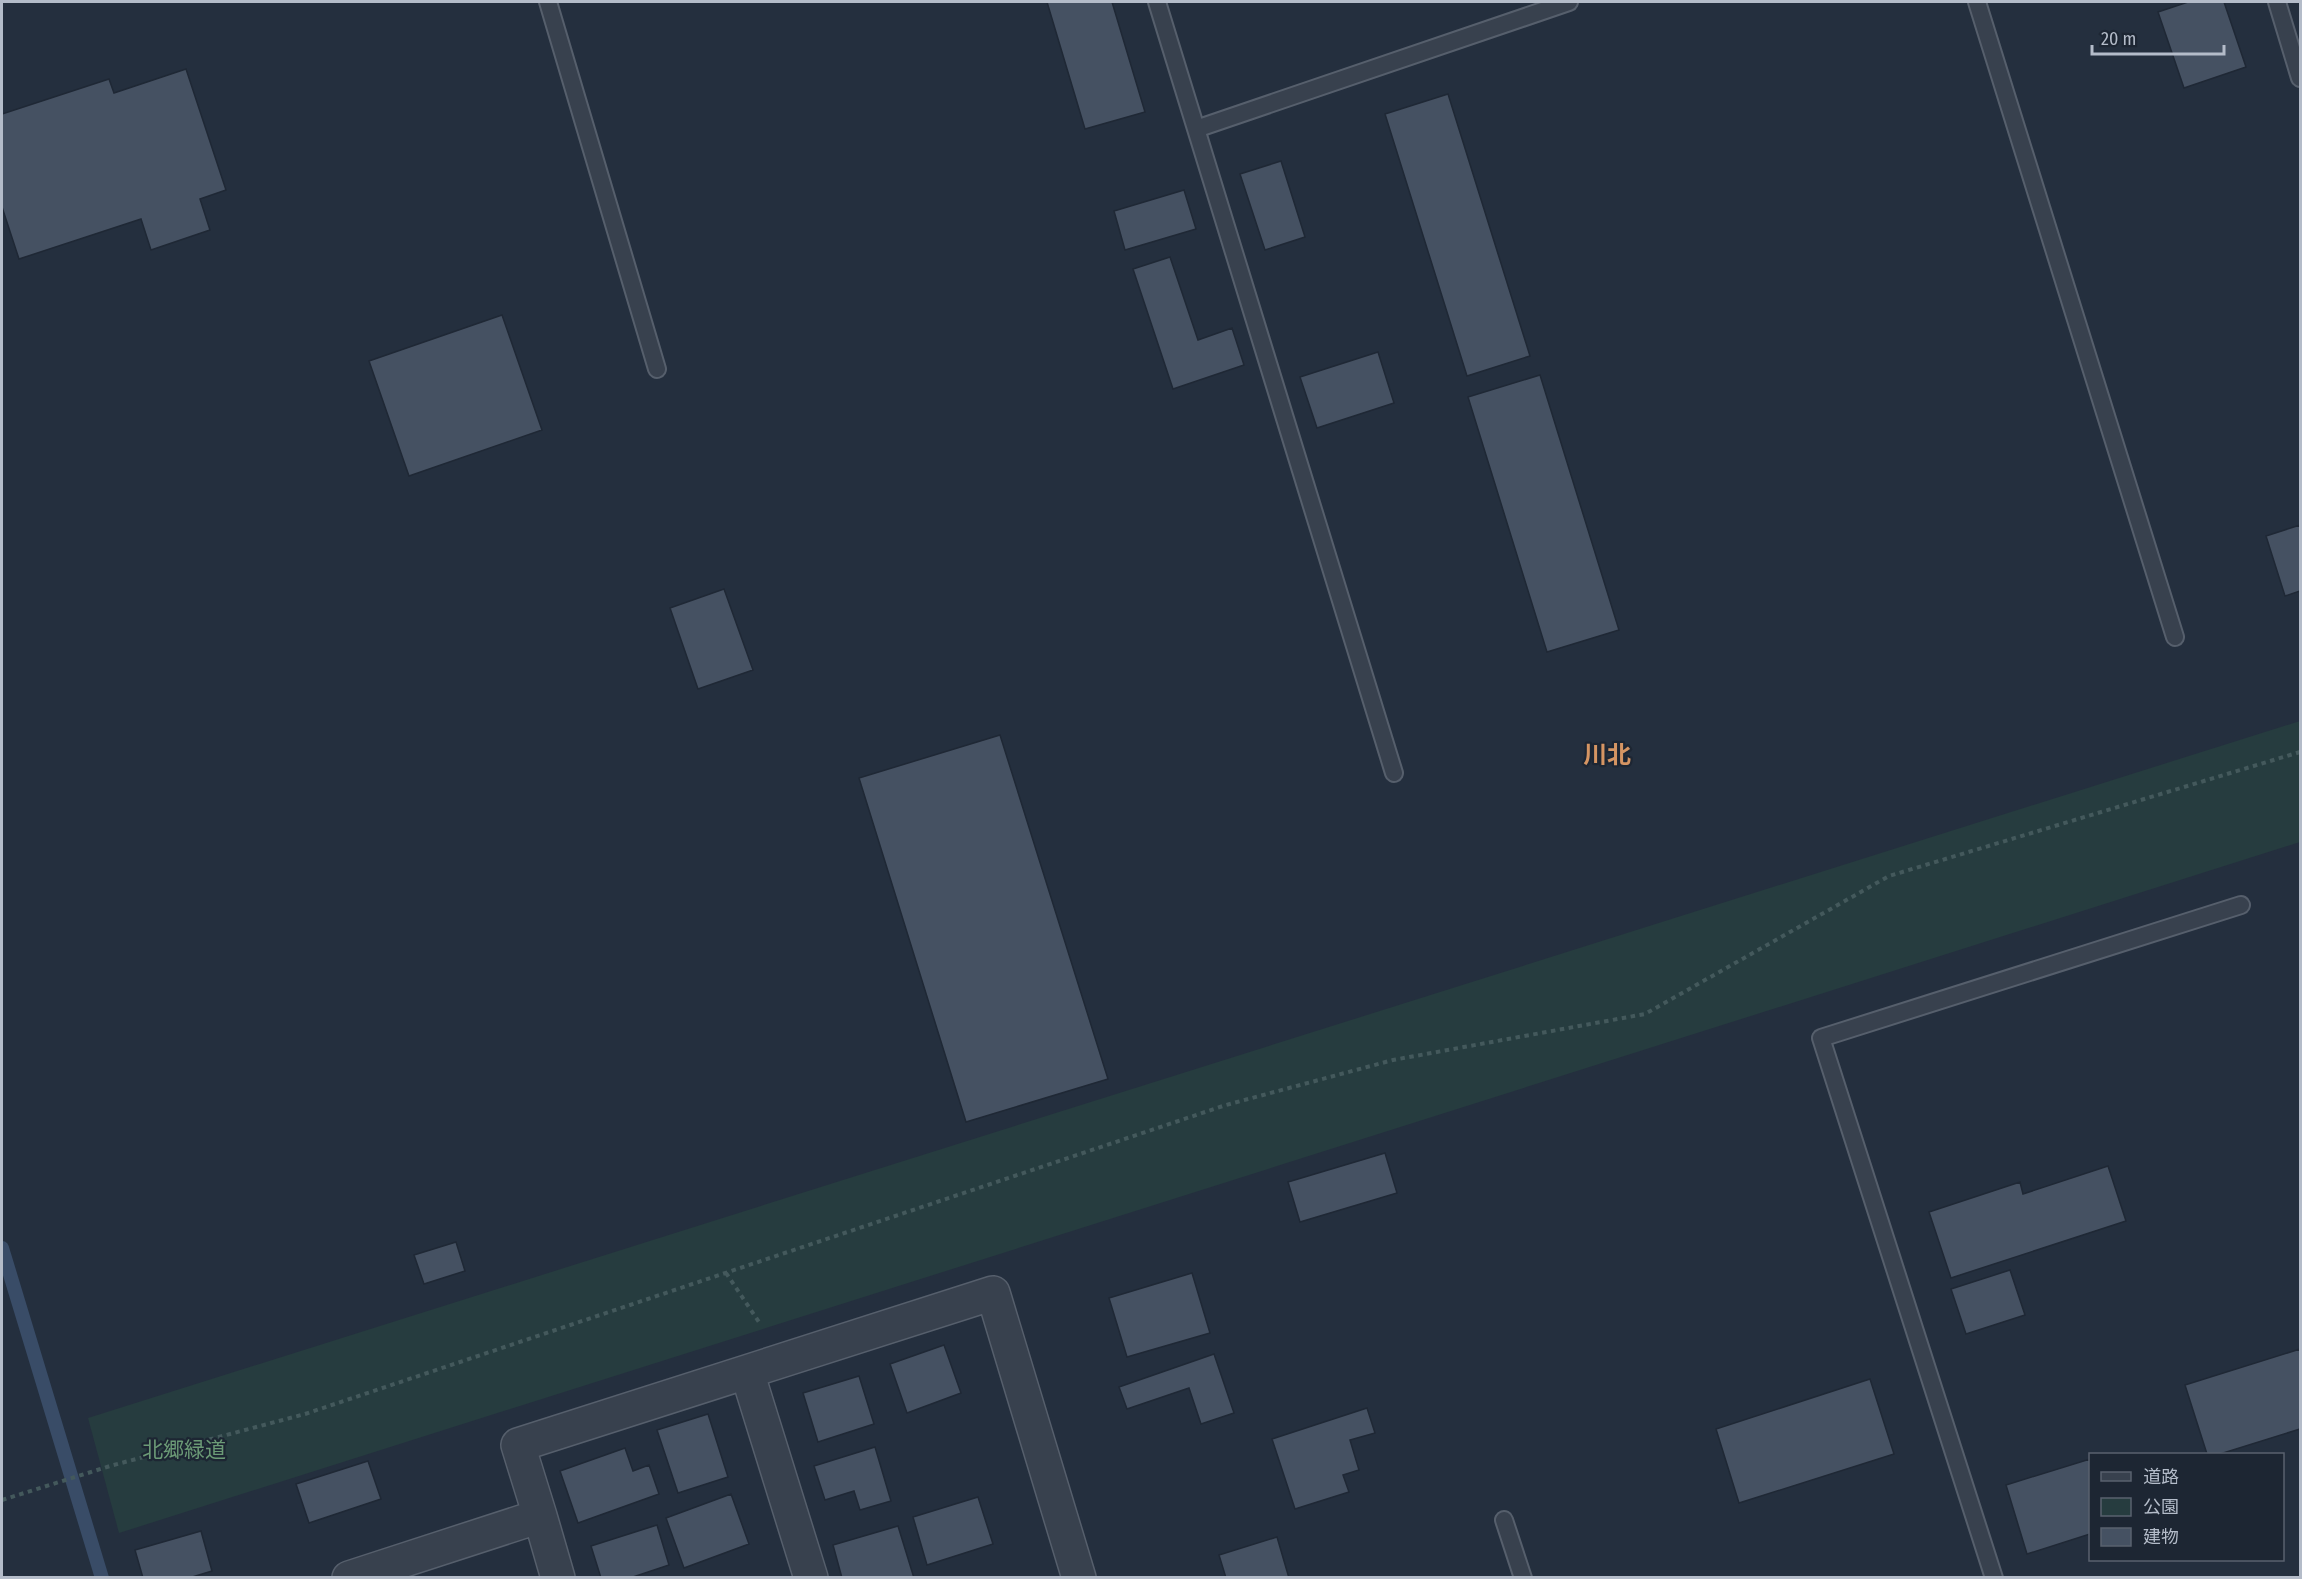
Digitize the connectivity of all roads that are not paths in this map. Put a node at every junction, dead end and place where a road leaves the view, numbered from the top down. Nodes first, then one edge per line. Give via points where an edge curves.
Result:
1 (548, 2) edge
2 (1157, 2) edge
3 (1569, 2) edge
4 (1977, 2) edge
5 (2277, 2) edge
6 (2301, 78) edge
7 (1196, 129) junction
8 (657, 369) dead end
9 (2175, 637) dead end
10 (1394, 773) dead end
11 (2241, 905) dead end
12 (747, 1372) junction
13 (540, 1516) junction
14 (1504, 1520) dead end
15 (349, 1578) edge
16 (558, 1578) edge
17 (811, 1578) edge
18 (1079, 1578) edge
19 (1522, 1578) edge
20 (1994, 1578) edge

1 - 8 lane
2 - 7 lane
3 - 7 lane
4 - 9 lane
5 - 6 lane
7 - 10 lane
11 - 20 lane via 1821,1038
12 - 13 street via 518,1445
12 - 17 street
12 - 18 street via 993,1293
13 - 15 street
13 - 16 street
14 - 19 lane

